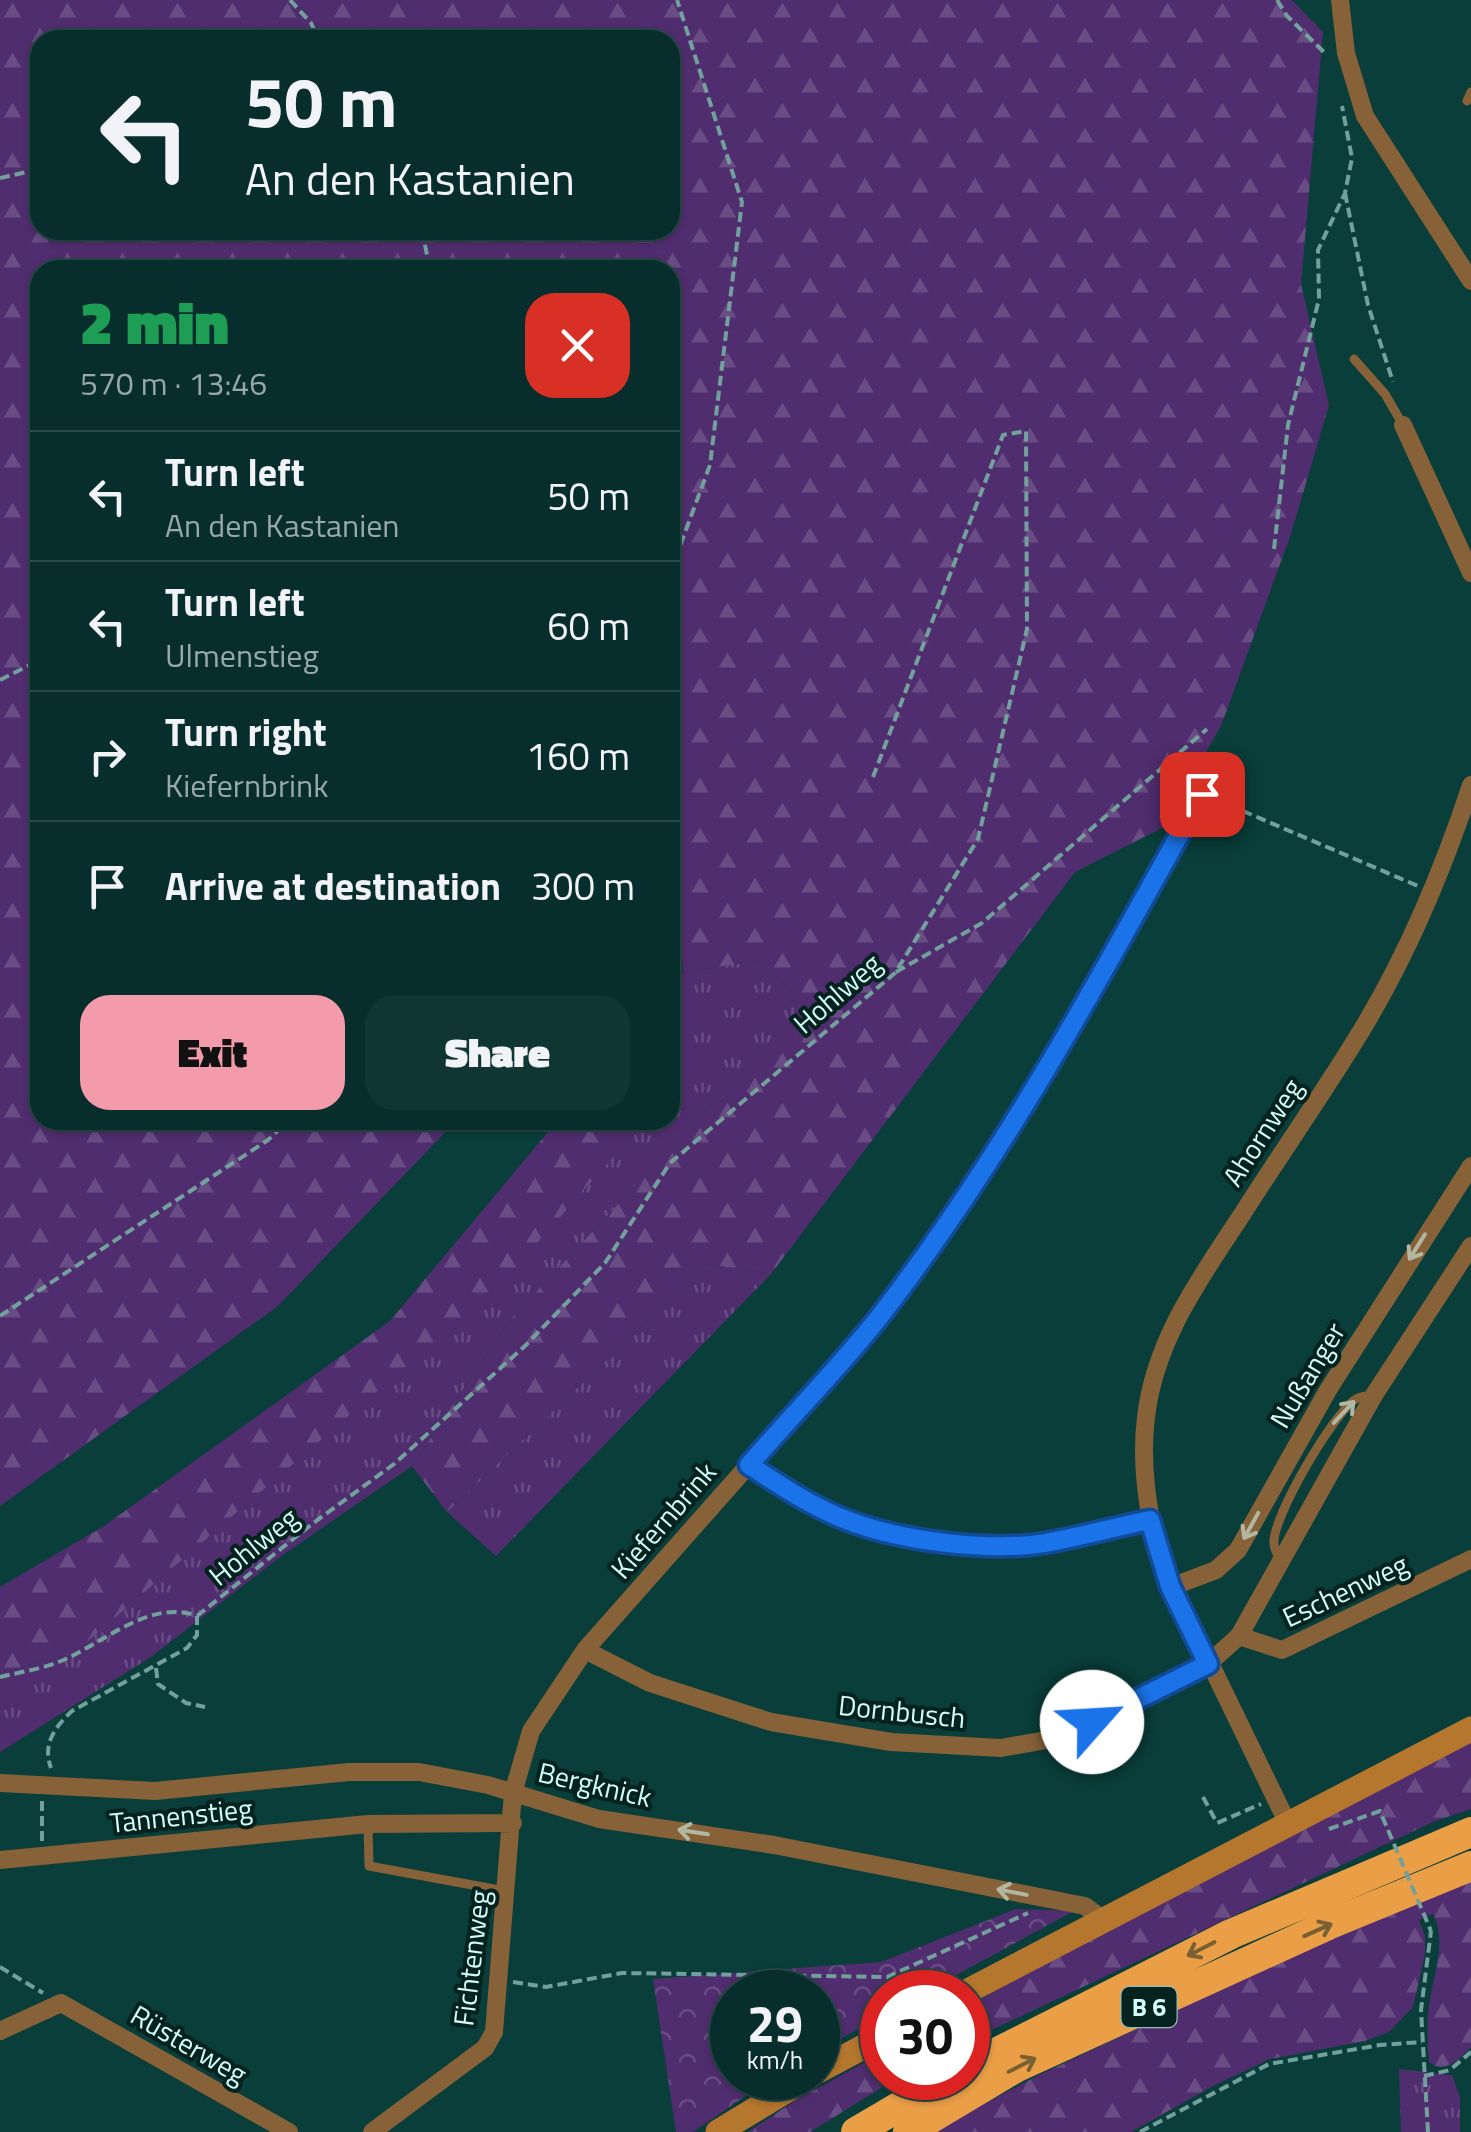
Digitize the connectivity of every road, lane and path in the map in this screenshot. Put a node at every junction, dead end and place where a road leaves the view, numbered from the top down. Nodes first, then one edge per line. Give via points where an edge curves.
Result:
1 (290, 0) edge
2 (677, 0) edge
3 (1277, 0) edge
4 (1340, 0) edge
5 (315, 30) edge
6 (1346, 53) junction
7 (1342, 106) dead end
8 (30, 171) edge
9 (0, 178) edge
10 (1345, 193) junction
11 (1470, 278) edge
12 (1354, 359) dead end
13 (1396, 390) dead end
14 (1404, 426) joint
15 (680, 547) edge
16 (1274, 549) dead end
17 (1471, 573) edge
18 (30, 665) edge
19 (0, 680) edge
20 (1207, 729) dead end
21 (872, 777) dead end
22 (1471, 784) edge
23 (1202, 794) joint
24 (1432, 892) junction
25 (895, 973) junction
26 (278, 1130) edge
27 (1471, 1166) edge
28 (1471, 1246) edge
29 (0, 1316) edge
30 (749, 1465) junction
31 (1150, 1520) junction
32 (1471, 1559) edge
33 (1170, 1586) junction
34 (197, 1616) junction
35 (1239, 1636) junction
36 (585, 1650) junction
37 (1208, 1664) junction
38 (156, 1668) junction
39 (0, 1678) edge
40 (205, 1707) dead end
41 (1471, 1729) edge
42 (0, 1783) edge
43 (66, 1786) junction
44 (513, 1793) junction
45 (1203, 1797) dead end
46 (1275, 1798) junction
47 (40, 1812) dead end
48 (368, 1824) junction
49 (512, 1824) junction
50 (1288, 1824) junction
51 (1388, 1830) dead end
52 (1471, 1832) edge
53 (44, 1856) junction
54 (0, 1860) edge
55 (1471, 1866) edge
56 (508, 1891) junction
57 (1046, 1898) junction
58 (1104, 1920) junction
59 (0, 1968) edge
60 (990, 1979) edge
61 (498, 1980) junction
62 (61, 2003) junction
63 (0, 2031) edge
64 (1422, 2042) junction
65 (1471, 2052) edge
66 (990, 2055) edge
67 (1424, 2076) junction
68 (771, 2100) edge
69 (911, 2100) edge
70 (289, 2132) edge
71 (372, 2132) edge
72 (718, 2132) edge
73 (856, 2132) edge
74 (908, 2132) edge
75 (1140, 2132) edge
76 (1428, 2132) edge

1 - 5 path
2 - 15 path via 742,202 710,465
3 - 6 path via 1331,58
4 - 6 street
6 - 11 street via 1366,116
7 - 10 path via 1352,158
8 - 9 path
10 - 13 path via 1368,305
10 - 16 path via 1318,250 1319,299 1288,426
12 - 14 lane
14 - 17 street
18 - 19 path
20 - 25 path via 982,923
21 - 25 path, Hohlweg via 1003,435 1026,430 1027,629 978,839
22 - 24 street, Ahornweg
23 - 24 path
23 - 30 street, Kiefernbrink via 992,1159 882,1312
24 - 31 street, Ahornweg via 1358,1037 1173,1322 1146,1415
25 - 34 path, Hohlweg via 670,1162 605,1263 525,1346 394,1464
26 - 29 path
27 -> 33 street, Nußanger via 1328,1390 1238,1550 1216,1570
35 -> 28 street via 1374,1395
30 - 31 street via 851,1522 916,1537 984,1546 1042,1543
30 - 36 street, Kiefernbrink
31 - 33 street, Ahornweg
32 - 35 street, Eschenweg via 1282,1650
33 - 37 street, Ahornweg
34 - 38 path via 197,1635 188,1648
34 - 39 path via 160,1612 59,1662
35 - 37 street
36 - 37 street, Dornbusch via 650,1683 771,1722 891,1742 1001,1748 1063,1737
36 - 44 street, Kiefernbrink via 532,1732
37 - 46 street, Ahornweg
38 - 40 path via 158,1684
38 - 43 path via 59,1723 46,1755
41 - 50 street
42 - 43 street, Bergknick
43 - 44 street, Bergknick via 155,1791 349,1772 419,1772
44 - 49 street, Fichtenweg
57 -> 44 street, Bergknick via 599,1819
45 - 46 path via 1217,1823
46 - 50 street, Ahornweg
47 - 53 path
48 - 49 street, Tannenstieg
48 - 53 street, Tannenstieg
48 - 56 lane via 369,1866
49 - 56 street, Fichtenweg
50 - 58 street
51 - 64 path, bridge via 1431,1931
52 -> 66 highway, B 6 via 1232,1934
53 - 54 street, Tannenstieg
74 -> 55 highway, B 6 via 1017,2067
56 - 61 street, Fichtenweg
57 - 58 street, Bergknick via 1085,1906
57 - 61 path via 1027,1914 886,1977 622,1973 546,1987
58 - 60 street
59 - 62 path
61 - 71 street, Fichtenweg via 494,2032 485,2048
62 - 63 street
62 - 70 street, Rüsterweg
64 - 67 path
64 - 75 path via 1269,2064
65 - 67 path via 1450,2070
67 - 76 path
68 - 72 street
69 - 73 highway

